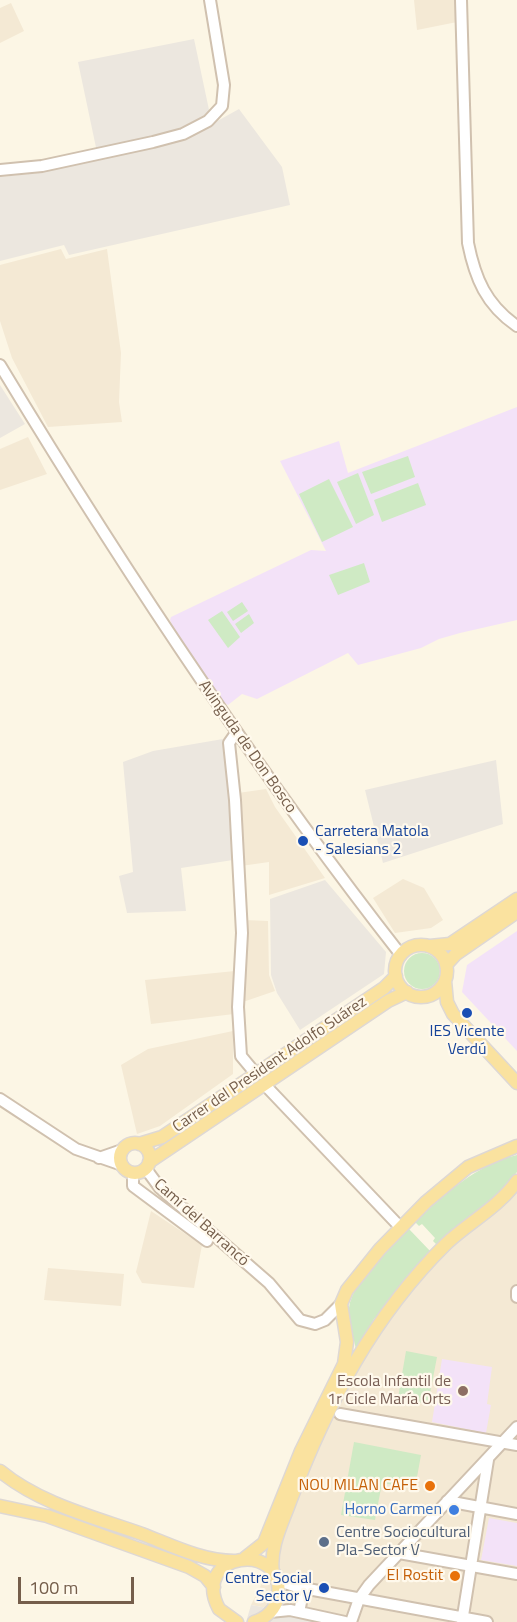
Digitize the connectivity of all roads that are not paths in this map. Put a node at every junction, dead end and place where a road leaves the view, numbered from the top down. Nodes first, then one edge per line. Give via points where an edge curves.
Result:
1 (210, 0) edge
2 (461, 0) edge
3 (0, 170) edge
4 (517, 326) edge
5 (0, 365) edge
6 (236, 733) junction
7 (517, 899) edge
8 (517, 912) edge
9 (428, 946) junction
10 (401, 955) junction
11 (446, 965) junction
12 (396, 976) junction
13 (445, 981) junction
14 (406, 992) junction
15 (420, 997) junction
16 (453, 1014) junction
17 (260, 1079) junction
18 (517, 1083) edge
19 (0, 1099) edge
20 (139, 1144) junction
21 (517, 1146) edge
22 (123, 1150) junction
23 (98, 1158) junction
24 (122, 1165) junction
25 (148, 1166) junction
26 (133, 1173) junction
27 (517, 1181) edge
28 (401, 1228) junction
29 (207, 1241) dead end
30 (341, 1304) junction
31 (340, 1414) dead end
32 (517, 1427) edge
33 (503, 1442) junction
34 (517, 1445) edge
35 (488, 1460) junction
36 (0, 1471) edge
37 (447, 1501) junction
38 (0, 1506) edge
39 (483, 1507) junction
40 (517, 1514) edge
41 (399, 1553) junction
42 (239, 1559) junction
43 (472, 1566) junction
44 (517, 1574) edge
45 (275, 1576) junction
46 (214, 1587) junction
47 (304, 1588) junction
48 (359, 1599) junction
49 (270, 1612) junction
50 (299, 1612) junction
51 (225, 1618) edge
52 (317, 1619) edge
53 (462, 1620) edge
54 (237, 1622) edge
55 (254, 1622) edge
56 (345, 1622) edge
57 (351, 1622) edge
58 (487, 1622) edge

1 - 3 street via 224,85 222,106 208,121 183,134 153,142 42,166
2 - 4 street via 468,243 474,272 486,298
5 - 6 street, Avinguda de Don Bosco via 193,672
6 - 10 street, Avinguda de Don Bosco
6 - 17 street via 229,743 242,933 238,1007 241,1056
7 - 9 main road via 450,944
8 - 11 main road
9 - 10 main road via 413,946
9 - 11 main road via 440,953
10 - 12 main road
11 - 13 main road
12 - 14 main road
12 - 17 main road, Carrer del President Adolfo Suárez
13 - 15 main road via 435,993
13 - 16 main road via 447,1002
14 - 15 main road
14 - 17 main road, Carrer del President Adolfo Suárez
15 - 16 main road
16 - 18 main road
17 - 20 main road, Carrer del President Adolfo Suárez via 162,1137
17 - 25 main road, Carrer del President Adolfo Suárez
17 - 28 street
19 - 23 street via 76,1149
20 - 22 main road via 130,1144
20 - 25 main road via 149,1153
21 - 28 main road via 468,1167
22 - 23 street
22 - 24 main road
23 - 24 street
24 - 26 main road
25 - 26 main road
25 - 30 street, Camí del Barrancó via 160,1188 274,1288 300,1320 325,1320
26 - 29 street via 133,1186
27 - 45 main road via 508,1193 446,1244 373,1330 303,1468 276,1541 272,1557
28 - 30 main road via 360,1272
30 - 42 main road via 347,1342 344,1364 301,1451 264,1543
31 - 33 street
32 - 33 street
33 - 34 street
33 - 35 street
35 - 37 street
35 - 39 street
36 - 42 main road via 50,1501 205,1557
37 - 39 street
37 - 41 street
38 - 46 main road via 47,1516 189,1567
39 - 40 street
39 - 43 street
41 - 43 street
41 - 48 street
42 - 45 main road via 262,1562
42 - 46 main road via 220,1571
43 - 44 street
43 - 53 street
45 - 47 street
45 - 49 main road via 278,1598
46 - 51 main road via 216,1602
47 - 48 street
47 - 50 street
48 - 53 street
48 - 57 street
49 - 50 street
49 - 55 main road
50 - 52 street
51 - 54 main road
52 - 56 street
53 - 58 street

